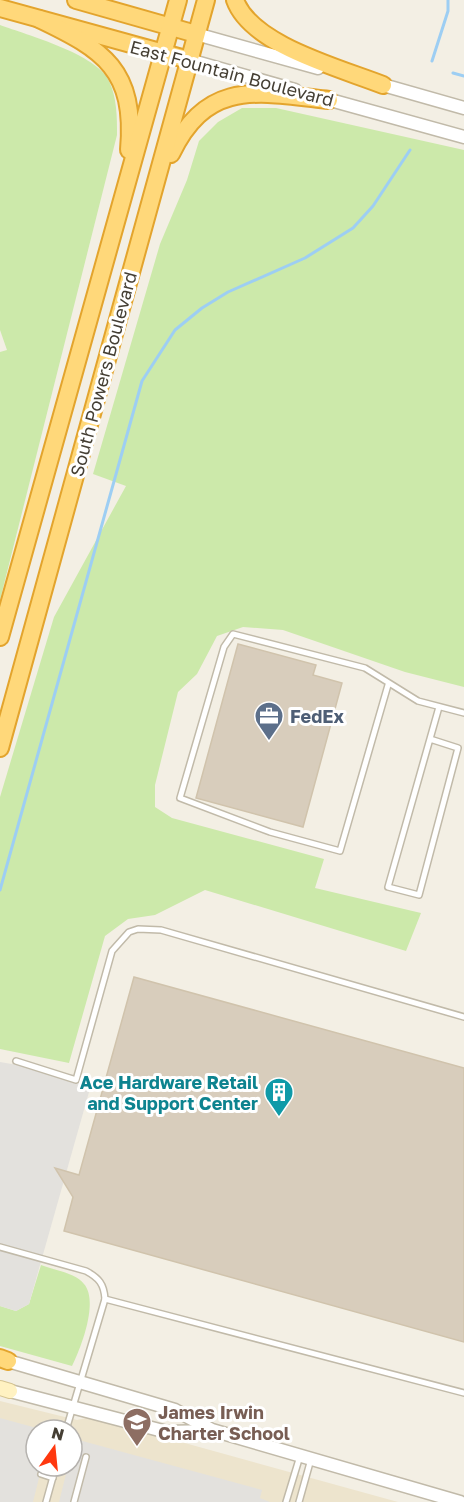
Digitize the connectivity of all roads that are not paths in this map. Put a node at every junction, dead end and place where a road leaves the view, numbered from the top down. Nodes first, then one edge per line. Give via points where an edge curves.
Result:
1 (76, 0) edge
2 (178, 0) edge
3 (206, 0) edge
4 (235, 0) edge
5 (0, 8) edge
6 (39, 19) junction
7 (170, 27) junction
8 (196, 34) junction
9 (163, 54) junction
10 (189, 60) junction
11 (383, 85) junction
12 (328, 100) junction
13 (464, 108) edge
14 (464, 137) edge
15 (126, 186) junction
16 (153, 193) junction
17 (0, 637) edge
18 (388, 685) junction
19 (438, 707) junction
20 (464, 714) edge
21 (430, 739) junction
22 (0, 748) edge
23 (464, 1017) edge
24 (16, 1061) dead end
25 (0, 1247) edge
26 (105, 1299) junction
27 (3, 1360) edge
28 (79, 1382) junction
29 (5, 1389) edge
30 (464, 1393) edge
31 (72, 1407) junction
32 (69, 1418) edge
33 (212, 1431) junction
34 (86, 1457) dead end
35 (305, 1457) junction
36 (52, 1478) edge
37 (430, 1498) edge
38 (46, 1502) edge
39 (74, 1502) edge
40 (286, 1502) edge
41 (298, 1502) edge
42 (460, 1502) edge

1 - 7 highway, East Fountain Boulevard
2 - 7 highway, South Powers Boulevard
3 - 8 highway, South Powers Boulevard
4 - 11 highway via 239,11 260,33
5 - 6 highway, East Fountain Boulevard
6 - 9 highway, East Fountain Boulevard
6 - 15 highway via 83,42 106,59 121,79 129,118
7 - 8 highway, East Fountain Boulevard
7 - 9 highway, South Powers Boulevard
8 - 10 highway, South Powers Boulevard
8 - 11 street, East Fountain Boulevard
9 - 10 highway, East Fountain Boulevard
9 - 15 highway, South Powers Boulevard
10 - 12 street, East Fountain Boulevard
10 - 16 highway, South Powers Boulevard
11 - 13 street, East Fountain Boulevard
12 - 14 street, East Fountain Boulevard
12 - 16 highway via 253,94 214,102 188,124
15 - 17 highway, South Powers Boulevard
16 - 22 highway, South Powers Boulevard
18 - 18 lane via 365,668 233,634 224,647 180,798 270,832 340,851
18 - 19 lane
19 - 20 lane
19 - 21 lane
21 - 21 lane via 388,887 419,895 458,748
23 - 24 lane via 161,930 138,929 129,932 112,951 76,1080
25 - 26 lane via 86,1271 104,1286
26 - 28 lane
26 - 30 lane
27 - 28 street
28 - 31 lane
28 - 33 street via 175,1410
29 - 31 street
31 - 32 lane
31 - 33 street via 167,1432
33 - 35 street
34 - 39 lane
35 - 37 street
35 - 40 lane
35 - 41 lane
36 - 38 lane
37 - 42 street

